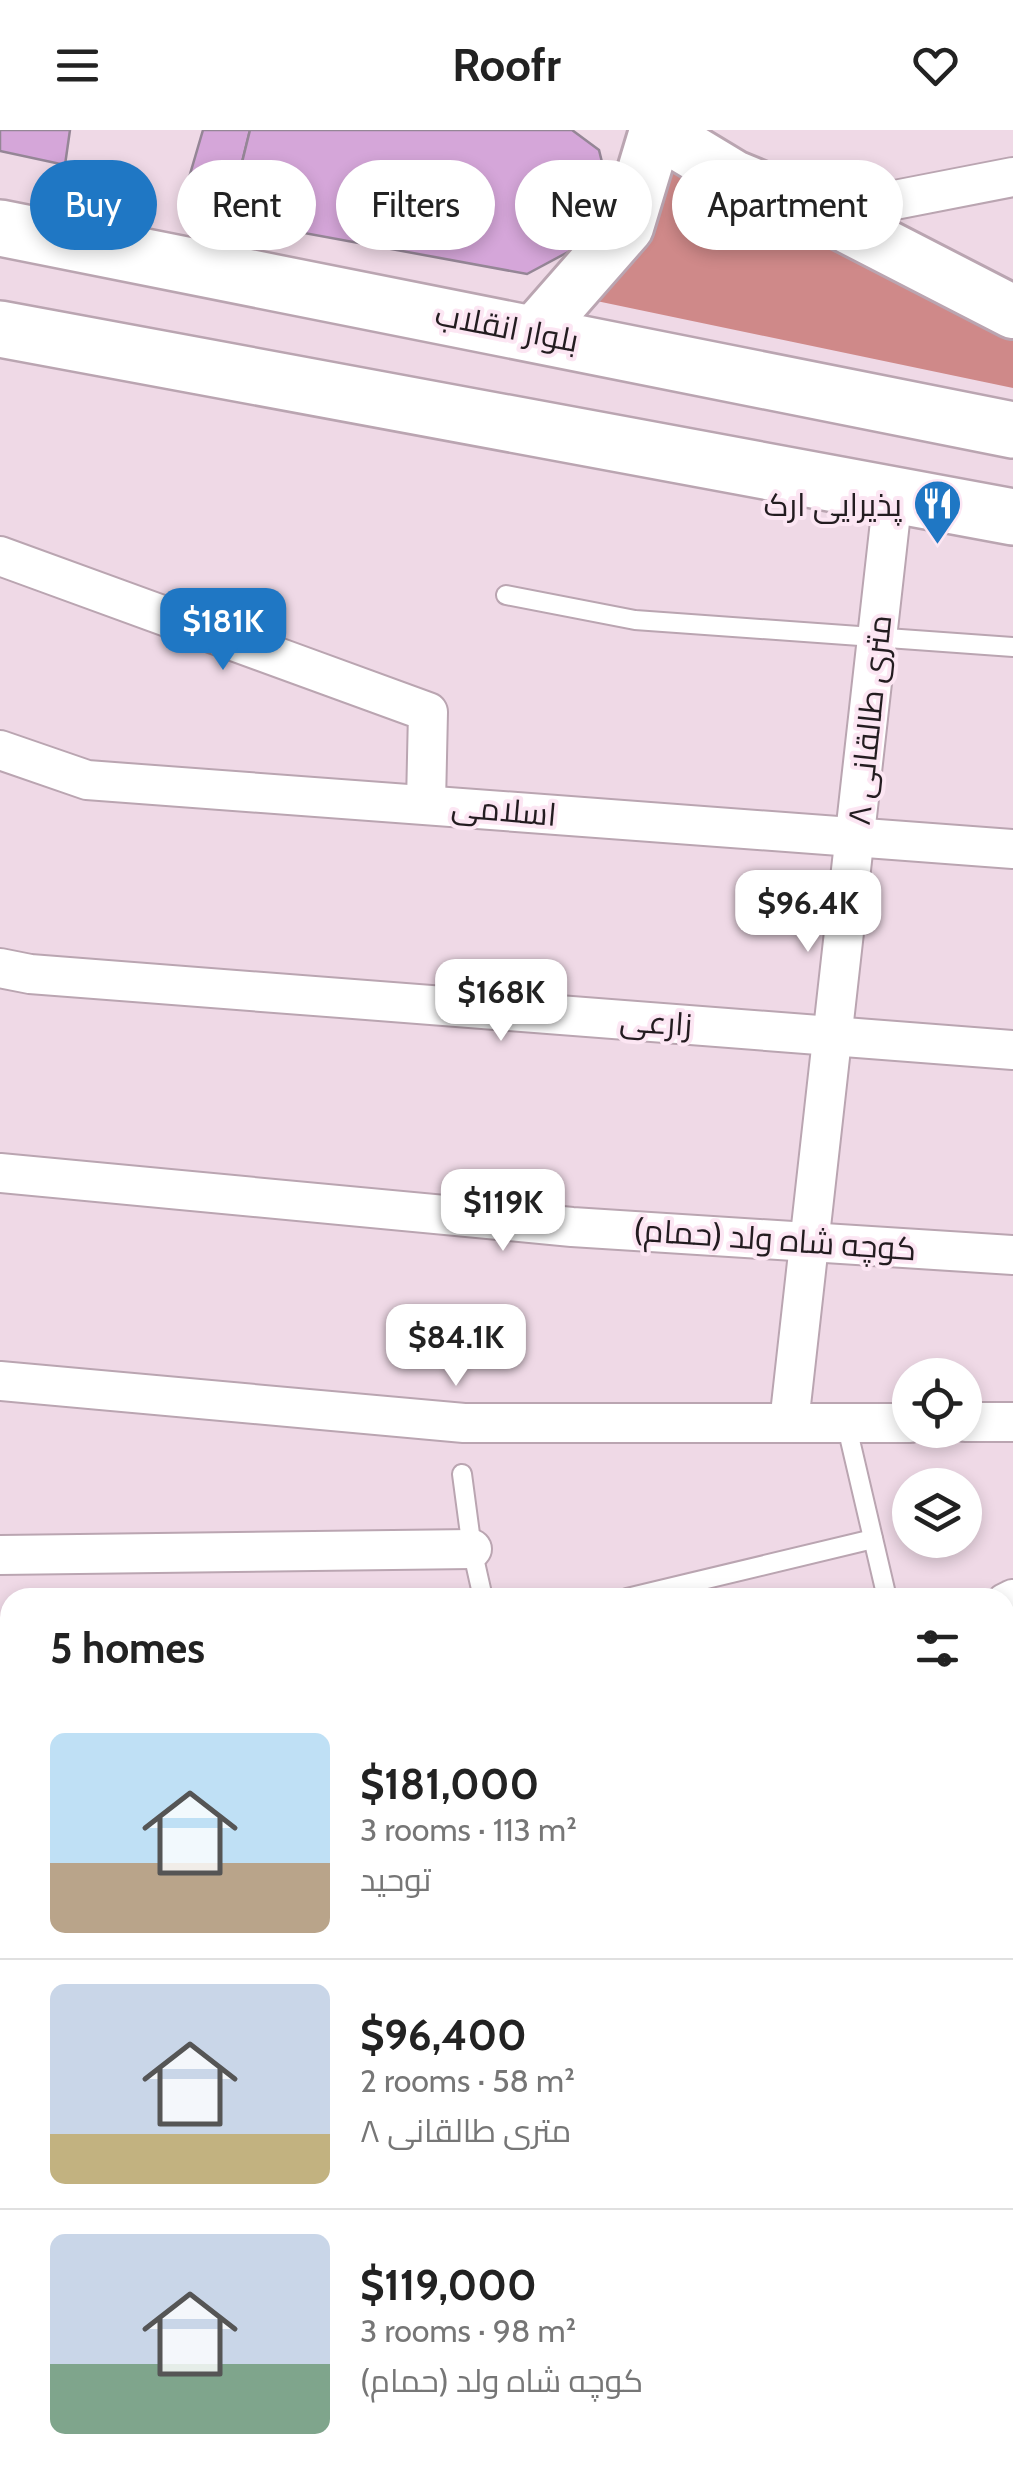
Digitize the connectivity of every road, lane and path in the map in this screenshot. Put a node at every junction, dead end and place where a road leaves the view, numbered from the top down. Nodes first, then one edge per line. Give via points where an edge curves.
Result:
1 (656, 130) edge
2 (705, 160) edge
3 (1013, 177) edge
4 (903, 198) edge
5 (0, 228) edge
6 (893, 250) edge
7 (1013, 312) edge
8 (0, 329) edge
9 (535, 332) junction
10 (1013, 430) edge
11 (893, 494) junction
12 (1013, 517) edge
13 (0, 556) edge
14 (506, 595) dead end
15 (878, 640) junction
16 (1013, 647) edge
17 (0, 750) edge
18 (426, 803) junction
19 (857, 838) junction
20 (1013, 849) edge
21 (0, 968) edge
22 (832, 1036) junction
23 (1013, 1050) edge
24 (0, 1172) edge
25 (809, 1240) junction
26 (1013, 1254) edge
27 (0, 1381) edge
28 (846, 1422) junction
29 (892, 1422) edge
30 (982, 1422) edge
31 (1013, 1422) edge
32 (789, 1423) junction
33 (462, 1474) dead end
34 (873, 1539) junction
35 (472, 1549) junction
36 (0, 1556) edge
37 (480, 1588) edge
38 (670, 1588) edge
39 (885, 1588) edge

1 - 2 street
1 - 9 street via 628,227
3 - 4 street
5 - 9 main road, بلوار انقلاب
6 - 7 street
8 - 11 main road
9 - 10 main road, بلوار انقلاب
11 - 12 main road
11 - 15 street, ۸ متری طالقانی
13 - 18 street via 428,712
14 - 15 lane via 635,620
15 - 16 lane
15 - 19 street, ۸ متری طالقانی
17 - 18 street, اسلامی via 87,780
18 - 19 street, اسلامی
19 - 20 street, اسلامی
19 - 22 street, ۸ متری طالقانی
21 - 22 street, زارعی
22 - 23 street, زارعی
22 - 25 street, ۸ متری طالقانی
24 - 25 street, کوچه شاه ولد (حمام) via 572,1227
25 - 26 street, کوچه شاه ولد (حمام)
25 - 32 street, ۸ متری طالقانی
27 - 32 street via 464,1423
28 - 29 street
28 - 32 street
28 - 34 lane
30 - 31 street
33 - 35 lane
34 - 38 lane
34 - 39 lane
35 - 36 street
35 - 37 lane

